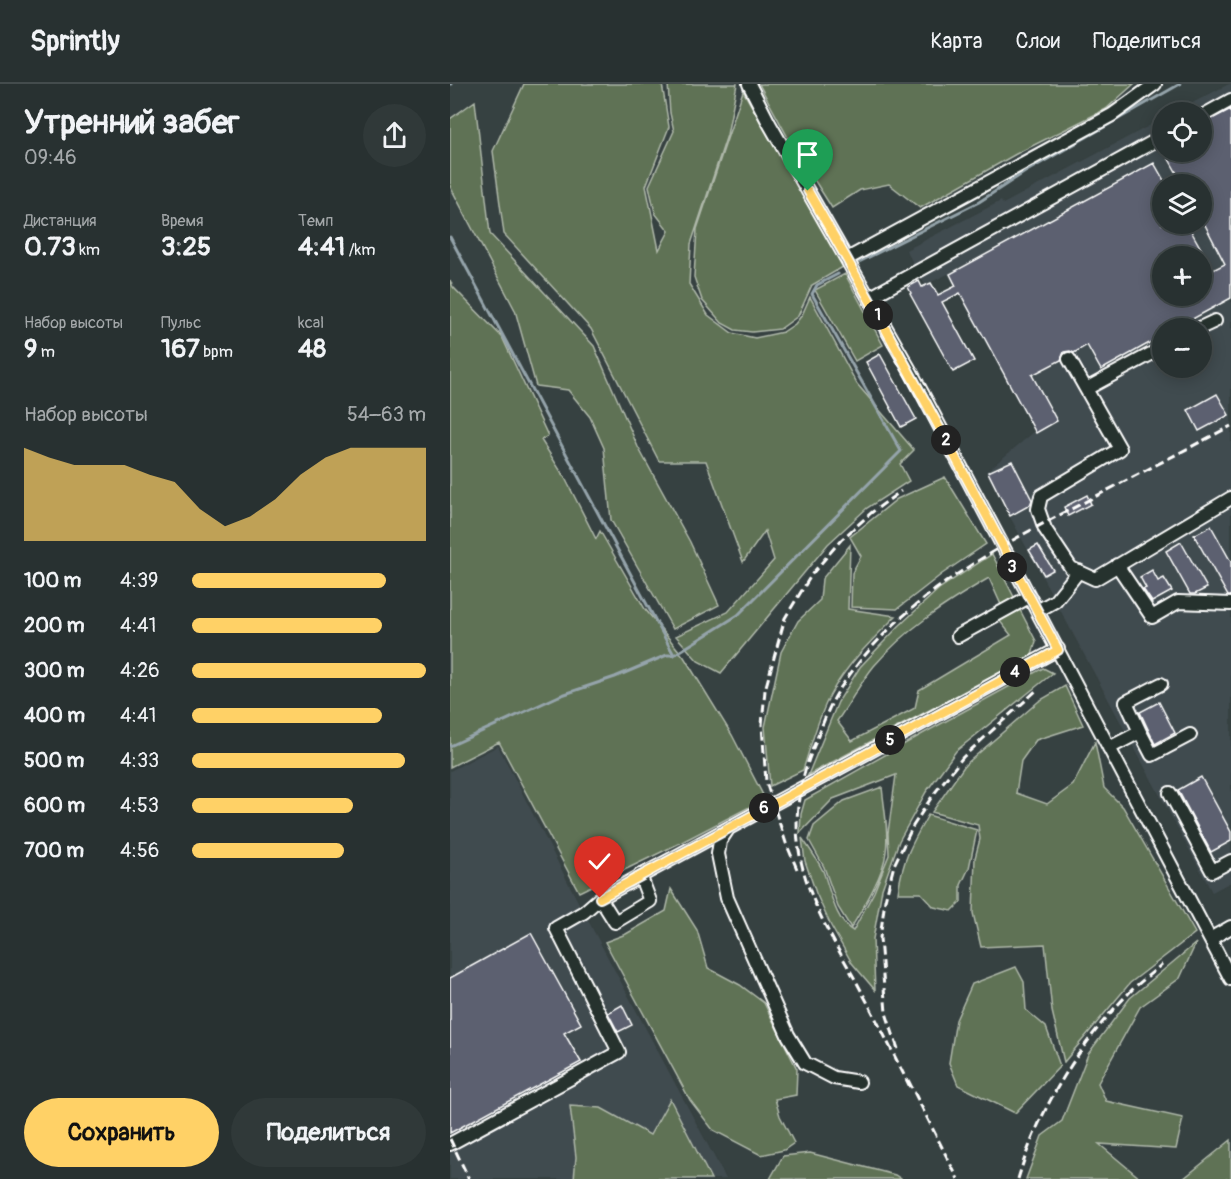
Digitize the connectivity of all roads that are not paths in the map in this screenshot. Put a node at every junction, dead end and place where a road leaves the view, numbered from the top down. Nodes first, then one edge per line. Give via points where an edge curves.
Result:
1 (749, 84) edge
2 (1155, 84) edge
3 (1231, 100) edge
4 (1212, 110) edge
5 (1152, 142) edge
6 (847, 259) junction
7 (869, 298) junction
8 (1215, 321) dead end
9 (1212, 322) edge
10 (1152, 353) edge
11 (1069, 359) dead end
12 (1086, 389) junction
13 (1231, 498) edge
14 (1117, 565) junction
15 (1079, 572) junction
16 (1029, 597) junction
17 (1231, 604) edge
18 (1037, 611) junction
19 (958, 636) dead end
20 (1058, 650) junction
21 (1161, 684) dead end
22 (1140, 732) junction
23 (1190, 735) dead end
24 (1109, 748) junction
25 (1170, 793) dead end
26 (728, 828) junction
27 (1231, 861) edge
28 (640, 875) junction
29 (600, 898) junction
30 (1231, 927) edge
31 (1210, 939) junction
32 (1231, 978) edge
33 (859, 1082) dead end
34 (450, 1144) edge

1 - 6 street
2 - 6 street via 1112,115
3 - 4 street
5 - 7 street
6 - 7 street
7 - 16 street
8 - 9 street
10 - 12 street
11 - 12 street
12 - 15 street via 1120,449 1041,496 1038,509 1045,529 1071,568
13 - 14 street
14 - 15 street via 1095,579
14 - 17 street via 1152,617 1178,602
15 - 18 street via 1055,601
16 - 18 street
16 - 19 street
18 - 20 street
20 - 24 street
20 - 26 street
21 - 22 street via 1126,702
22 - 23 street via 1152,755
22 - 24 street
24 - 31 street
25 - 27 street via 1212,872
26 - 28 street
26 - 33 street via 718,854 727,898 788,1035 805,1063 834,1078
28 - 29 street
28 - 29 street via 650,901 615,922
29 - 34 street via 556,928 619,1052
30 - 31 street
31 - 32 street

